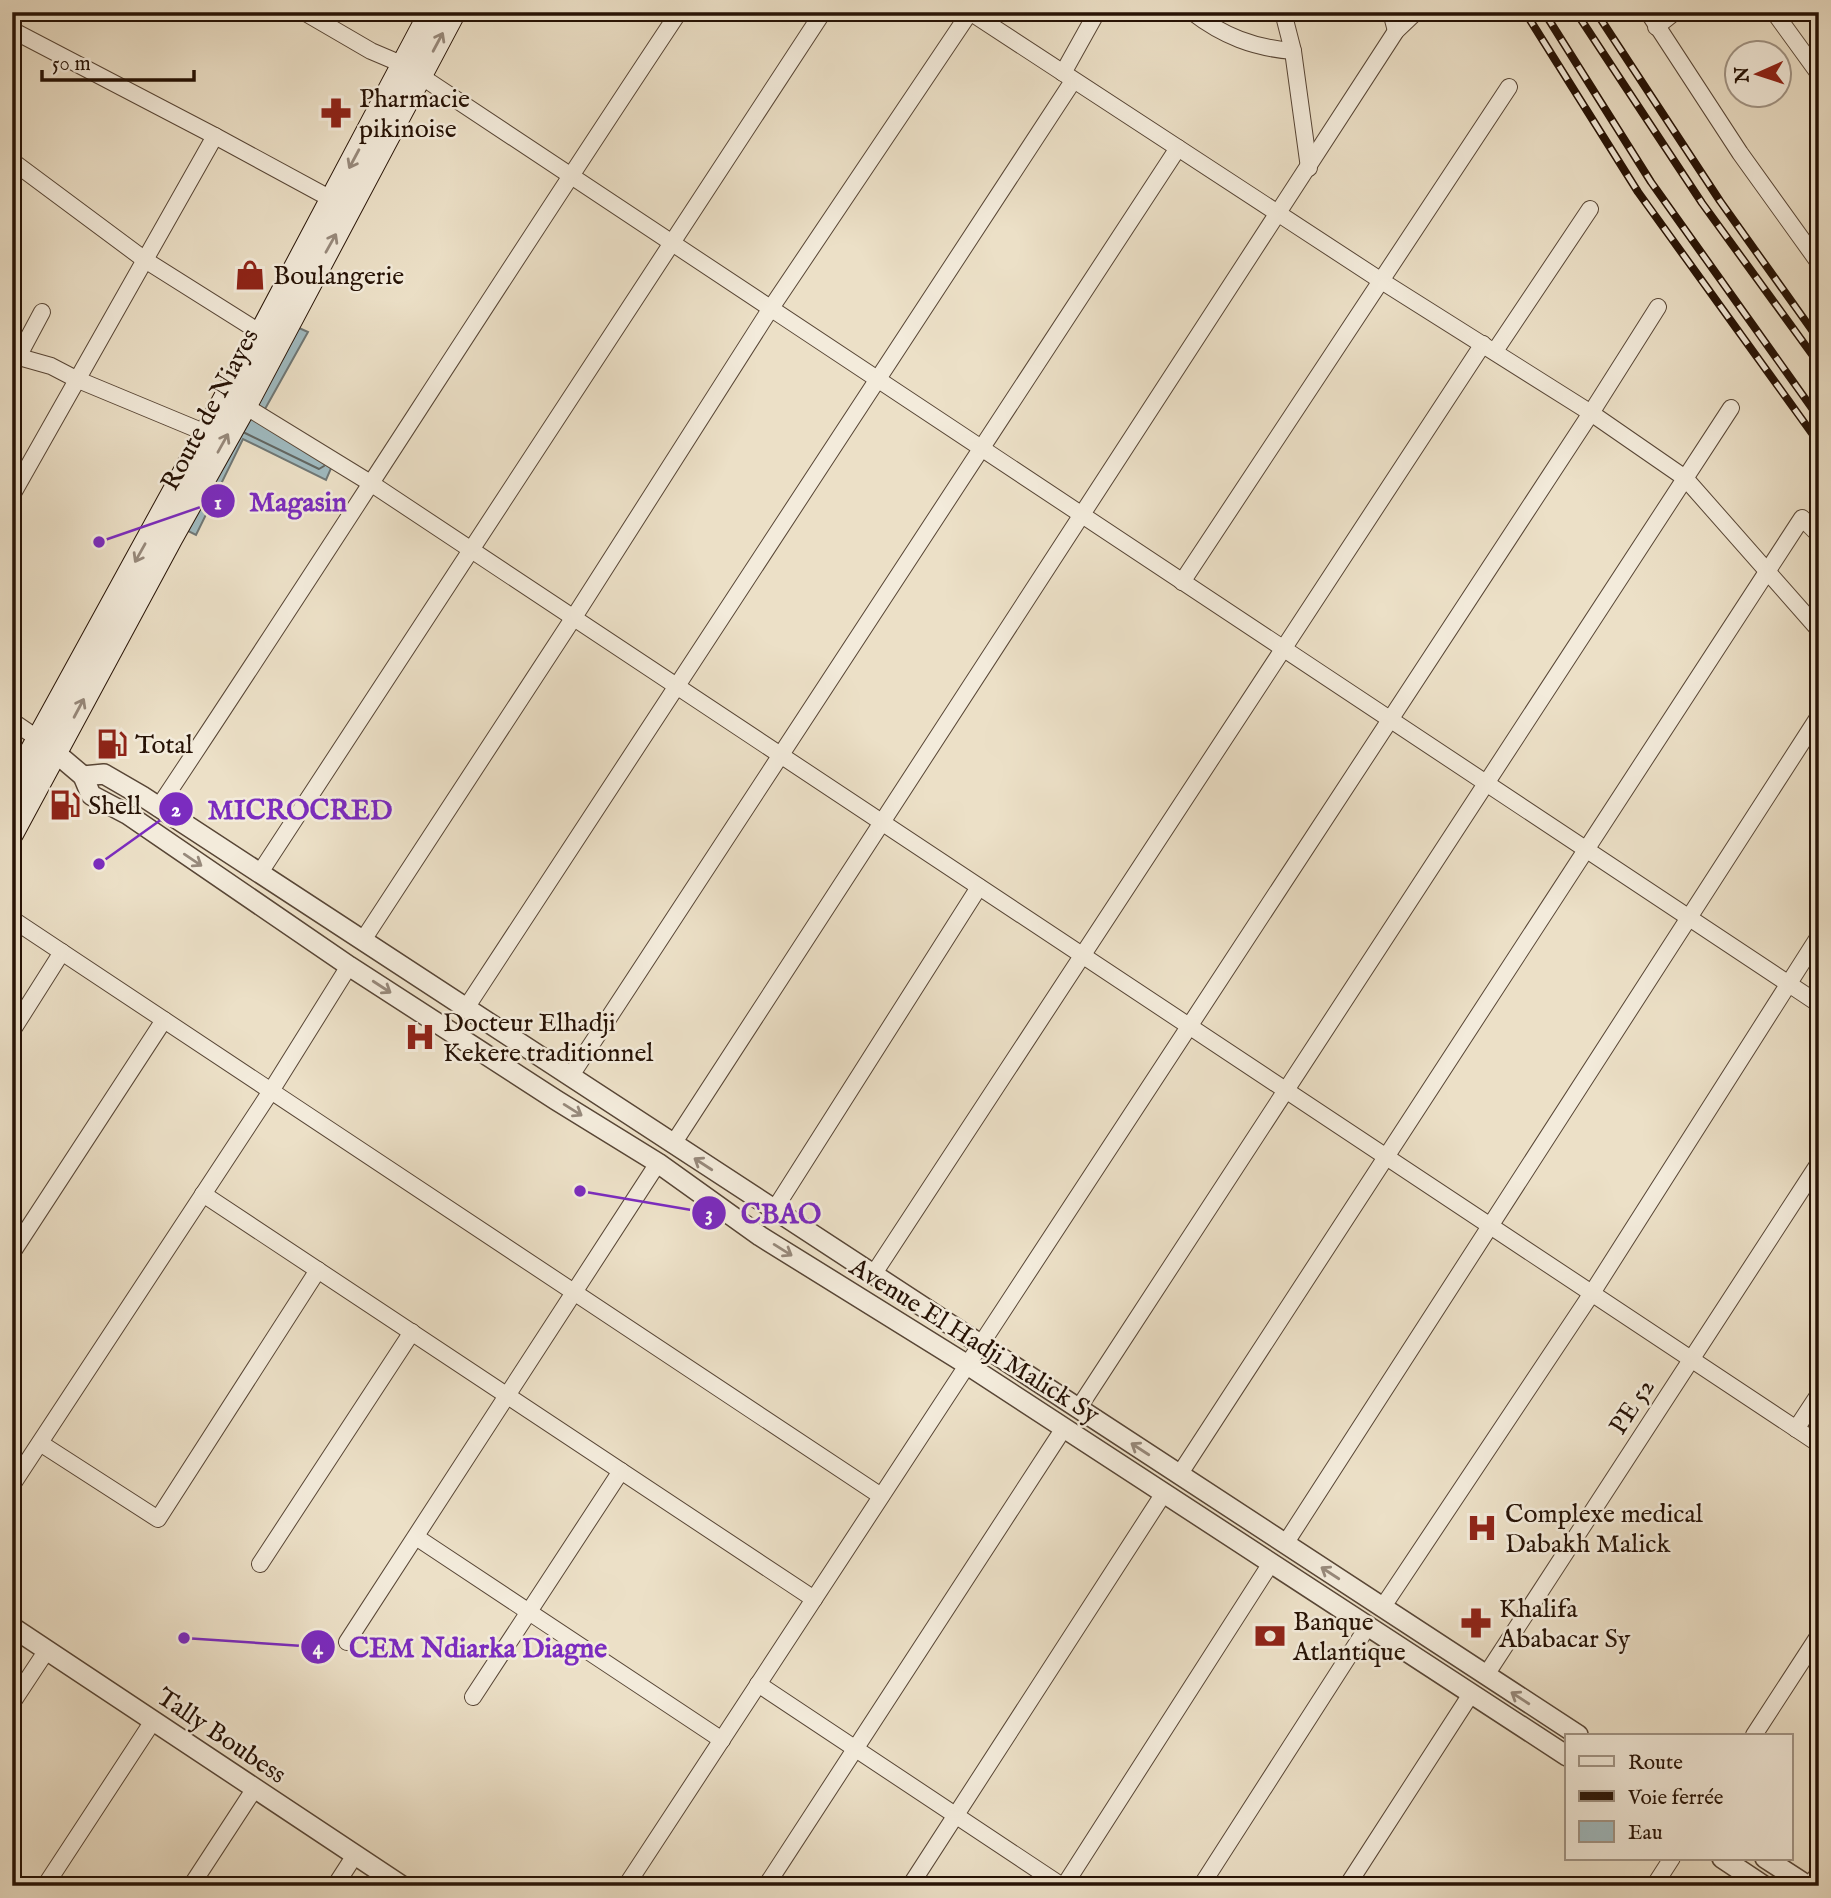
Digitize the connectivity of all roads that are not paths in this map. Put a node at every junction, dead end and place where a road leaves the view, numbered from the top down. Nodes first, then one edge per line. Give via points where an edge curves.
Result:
1 (304, 12) edge
2 (431, 12) edge
3 (453, 12) edge
4 (679, 12) edge
5 (823, 12) edge
6 (970, 12) edge
7 (1097, 12) edge
8 (1192, 12) edge
9 (1283, 12) edge
10 (1391, 12) edge
11 (1416, 12) edge
12 (1675, 12) edge
13 (1774, 12) edge
14 (1652, 19) edge
15 (12, 30) edge
16 (1396, 31) junction
17 (1293, 51) junction
18 (412, 70) junction
19 (1819, 75) edge
20 (1068, 77) junction
21 (1509, 87) dead end
22 (215, 136) junction
23 (1178, 148) junction
24 (12, 161) edge
25 (1309, 168) junction
26 (570, 175) junction
27 (332, 200) junction
28 (1590, 209) dead end
29 (1279, 213) junction
30 (672, 244) junction
31 (145, 260) junction
32 (1819, 263) edge
33 (1380, 280) junction
34 (1658, 307) dead end
35 (771, 308) junction
36 (42, 312) dead end
37 (261, 333) junction
38 (1489, 348) junction
39 (15, 356) edge
40 (76, 379) junction
41 (877, 379) junction
42 (245, 406) junction
43 (1731, 408) dead end
44 (1591, 413) junction
45 (206, 433) junction
46 (981, 449) junction
47 (1685, 478) junction
48 (372, 484) junction
49 (12, 495) edge
50 (1082, 515) junction
51 (1819, 535) edge
52 (470, 550) junction
53 (1767, 572) junction
54 (1182, 582) junction
55 (574, 617) junction
56 (1819, 630) edge
57 (1283, 649) junction
58 (676, 686) junction
59 (1819, 716) edge
60 (1390, 720) junction
61 (12, 721) edge
62 (46, 745) junction
63 (781, 755) junction
64 (83, 776) junction
65 (1487, 785) junction
66 (12, 787) edge
67 (158, 807) junction
68 (882, 823) junction
69 (12, 832) edge
70 (1586, 850) junction
71 (259, 874) junction
72 (979, 887) junction
73 (1689, 918) junction
74 (12, 919) edge
75 (1819, 936) edge
76 (363, 940) junction
77 (62, 952) junction
78 (1082, 955) junction
79 (349, 966) junction
80 (1788, 984) junction
81 (1819, 1004) edge
82 (466, 1008) junction
83 (164, 1020) junction
84 (1189, 1026) junction
85 (12, 1031) edge
86 (570, 1077) junction
87 (1286, 1090) junction
88 (271, 1091) junction
89 (673, 1144) junction
90 (1385, 1157) junction
91 (659, 1163) junction
92 (1819, 1163) edge
93 (203, 1194) junction
94 (774, 1210) junction
95 (1490, 1226) junction
96 (12, 1253) edge
97 (318, 1270) junction
98 (873, 1275) junction
99 (575, 1293) junction
100 (1592, 1293) junction
101 (412, 1332) junction
102 (980, 1344) junction
103 (1691, 1359) junction
104 (967, 1364) junction
105 (1819, 1394) edge
106 (508, 1396) junction
107 (1078, 1409) junction
108 (1064, 1427) junction
109 (1796, 1429) junction
110 (40, 1443) junction
111 (1819, 1444) edge
112 (621, 1471) junction
113 (1179, 1475) junction
114 (12, 1485) edge
115 (1164, 1493) junction
116 (881, 1496) junction
117 (416, 1537) junction
118 (1285, 1544) junction
119 (1271, 1563) junction
120 (260, 1564) dead end
121 (814, 1599) junction
122 (1382, 1608) junction
123 (529, 1612) junction
124 (1368, 1626) junction
125 (12, 1627) edge
126 (1819, 1635) edge
127 (347, 1642) dead end
128 (47, 1650) junction
129 (1486, 1675) junction
130 (758, 1684) junction
131 (1471, 1694) junction
132 (473, 1697) dead end
133 (12, 1703) edge
134 (153, 1721) junction
135 (1576, 1734) edge
136 (1755, 1734) edge
137 (722, 1740) junction
138 (856, 1749) junction
139 (1565, 1755) edge
140 (255, 1788) junction
141 (956, 1815) junction
142 (355, 1855) junction
143 (1671, 1860) edge
144 (1724, 1860) edge
145 (1768, 1860) edge
146 (1819, 1872) edge
147 (46, 1886) edge
148 (191, 1886) edge
149 (335, 1886) edge
150 (402, 1886) edge
151 (626, 1886) edge
152 (766, 1886) edge
153 (911, 1886) edge
154 (1063, 1886) edge
155 (1200, 1886) edge
156 (1347, 1886) edge
157 (1654, 1886) edge
158 (1764, 1886) edge
159 (1809, 1886) edge

1 - 18 street
2 - 18 main road, Route de Niayes
18 -> 3 main road, Route de Niayes
4 - 26 street
5 - 30 street
6 - 20 street
6 - 35 street
7 - 20 street
8 - 17 street via 1242,42
9 - 17 street
10 - 16 street
11 - 16 street
12 - 14 street
13 - 19 street
14 - 32 street
15 - 22 street
16 - 25 street
17 - 25 street
18 - 26 street
18 -> 27 main road, Route de Niayes
42 -> 18 main road, Route de Niayes
20 - 23 street
20 - 41 street
21 - 33 street
22 - 27 street
22 - 31 street
23 - 29 street
23 - 46 street
24 - 31 street
25 - 29 street
26 - 30 street
26 - 48 street
27 - 37 main road, Route de Niayes
28 - 38 street
29 - 33 street
29 - 50 street
30 - 35 street
30 - 52 street
31 - 37 street
31 - 40 street
33 - 38 street
33 - 54 street
34 - 44 street
35 - 41 street
35 - 55 street
36 - 39 street
37 - 45 main road, Route de Niayes
38 - 44 street
38 - 57 street
39 - 40 street
40 - 45 street
40 - 49 street
41 - 46 street
41 - 58 street
42 - 48 street
62 -> 42 main road, Route de Niayes
43 - 47 street
44 - 47 street
44 - 60 street
45 -> 62 main road, Route de Niayes
46 - 50 street
46 - 63 street
47 - 53 street
47 - 65 street
48 - 52 street
48 - 67 street
50 - 54 street
50 - 68 street
51 - 53 street via 1802,518
52 - 55 street
52 - 71 street
53 - 56 street
53 - 70 street
54 - 57 street
55 - 58 street
55 - 76 street
57 - 60 street
57 - 78 street
58 - 63 street
58 - 82 street
59 - 73 street
60 - 65 street
60 - 84 street
61 - 62 street
62 - 64 street, Avenue El Hadji Malick Sy
62 - 66 main road, Route de Niayes
62 - 69 main road, Route de Niayes
63 - 68 street
63 - 86 street
64 - 67 street, Avenue El Hadji Malick Sy via 104,774
64 -> 79 street, Avenue El Hadji Malick Sy via 91,795 127,814
65 - 70 street
65 - 87 street
67 - 71 street, Avenue El Hadji Malick Sy
68 - 72 street
68 - 89 street
70 - 73 street
70 - 90 street
71 - 76 street, Avenue El Hadji Malick Sy
72 - 78 street
72 - 94 street
73 - 80 street
73 - 95 street
74 - 77 street
75 - 80 street
76 - 82 street, Avenue El Hadji Malick Sy
77 - 83 street
77 - 85 street
78 - 84 street
78 - 98 street
79 - 88 street
79 -> 91 street, Avenue El Hadji Malick Sy
80 - 81 street
80 - 100 street
82 - 86 street, Avenue El Hadji Malick Sy
83 - 88 street
83 - 96 street
84 - 87 street
84 - 102 street
86 - 89 street, Avenue El Hadji Malick Sy
87 - 90 street
87 - 107 street
88 - 93 street
88 - 99 street
94 -> 89 street, Avenue El Hadji Malick Sy
90 - 95 street
90 - 113 street
91 - 99 street
91 -> 104 street, Avenue El Hadji Malick Sy via 760,1236
92 - 103 street, PE 52
93 - 97 street
93 - 110 street
94 - 98 street, Avenue El Hadji Malick Sy
95 - 100 street
95 - 118 street
97 - 101 street
97 - 110 street via 158,1519
98 - 102 street, Avenue El Hadji Malick Sy
99 - 106 street
99 - 116 street
100 - 103 street
100 - 122 street
101 - 106 street
101 - 120 street
102 - 104 street
102 - 107 street, Avenue El Hadji Malick Sy
103 - 109 street
103 - 129 street, PE 52
104 - 108 street, Avenue El Hadji Malick Sy
104 - 116 street
105 - 109 street
106 - 112 street
106 - 117 street
113 -> 107 street, Avenue El Hadji Malick Sy
108 - 115 street, Avenue El Hadji Malick Sy
108 - 138 street
109 - 111 street
110 - 114 street
112 - 121 street
112 - 123 street
113 - 118 street, Avenue El Hadji Malick Sy
115 - 119 street, Avenue El Hadji Malick Sy
115 - 141 street
116 - 121 street
117 - 123 street
117 - 127 street
122 -> 118 street, Avenue El Hadji Malick Sy
119 - 124 street, Avenue El Hadji Malick Sy
119 - 154 street
121 - 130 street
122 - 129 street, Avenue El Hadji Malick Sy
123 - 132 street
123 - 137 street
124 - 131 street, Avenue El Hadji Malick Sy
124 - 155 street
125 - 128 street, Tally Boubess
126 - 136 street
128 - 133 street
128 - 134 street, Tally Boubess
135 -> 129 street, Avenue El Hadji Malick Sy
130 - 137 street
130 - 138 street
131 - 139 street, Avenue El Hadji Malick Sy
131 - 156 street
134 - 140 street, Tally Boubess
134 - 147 street
137 - 151 street
138 - 141 street
138 - 152 street
140 - 142 street, Tally Boubess
140 - 148 street
141 - 153 street
141 - 154 street
142 - 149 street
142 - 150 street, Tally Boubess
143 - 157 street
144 - 158 street
145 - 159 street
146 - 159 street

